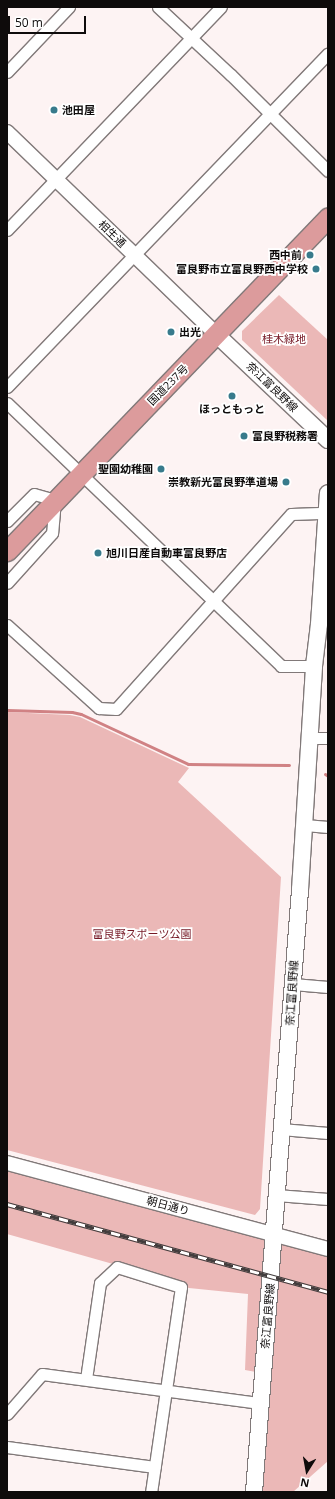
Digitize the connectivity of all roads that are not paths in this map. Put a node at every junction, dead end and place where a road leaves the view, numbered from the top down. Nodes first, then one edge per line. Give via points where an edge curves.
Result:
1 (69, 7) edge
2 (158, 7) edge
3 (221, 7) edge
4 (191, 38) junction
5 (328, 52) edge
6 (7, 72) edge
7 (269, 114) junction
8 (7, 132) edge
9 (328, 171) edge
10 (55, 180) junction
11 (328, 218) edge
12 (7, 230) edge
13 (133, 254) junction
14 (217, 334) junction
15 (7, 387) edge
16 (7, 403) edge
17 (328, 440) edge
18 (81, 473) junction
19 (328, 493) edge
20 (55, 500) junction
21 (327, 513) junction
22 (7, 521) edge
23 (7, 551) edge
24 (7, 583) edge
25 (214, 601) junction
26 (324, 624) edge
27 (7, 625) edge
28 (314, 666) junction
29 (310, 738) junction
30 (328, 738) edge
31 (304, 825) junction
32 (328, 827) edge
33 (293, 984) junction
34 (328, 987) edge
35 (281, 1129) junction
36 (328, 1133) edge
37 (7, 1163) edge
38 (276, 1195) junction
39 (328, 1199) edge
40 (273, 1235) junction
41 (328, 1249) edge
42 (86, 1379) junction
43 (167, 1390) junction
44 (260, 1403) junction
45 (7, 1414) edge
46 (7, 1447) edge
47 (155, 1468) junction
48 (152, 1492) edge
49 (254, 1492) edge

1 - 6 street
2 - 4 street
3 - 4 street
4 - 7 street
4 - 10 street
5 - 7 street
7 - 9 street
7 - 13 street
8 - 10 street, 相生通
10 - 12 street
10 - 13 street, 相生通
11 - 14 highway, 国道237号
13 - 14 street, 相生通
13 - 15 street
14 - 17 main road, 奈江富良野線
14 - 18 highway, 国道237号
16 - 18 street
18 - 20 highway, 国道237号
18 - 25 street
19 - 21 main road, 奈江富良野線
20 - 22 street via 34,494
20 - 23 highway, 国道237号
20 - 24 street via 52,533
21 - 25 street via 291,514
21 - 26 main road, 奈江富良野線
25 - 27 street via 116,709 99,708
25 - 28 street via 281,666
26 - 28 main road, 奈江富良野線
28 - 29 main road, 奈江富良野線
29 - 30 street
29 - 31 main road, 奈江富良野線
31 - 32 street
31 - 33 main road, 奈江富良野線
33 - 34 street
33 - 35 main road, 奈江富良野線
35 - 36 street
35 - 38 main road, 奈江富良野線
37 - 40 street, 朝日通り
38 - 39 street
38 - 40 main road, 奈江富良野線
40 - 41 street, 朝日通り
40 - 44 main road, 奈江富良野線
42 - 43 street
42 - 43 street via 100,1283 117,1267 181,1287
42 - 45 street via 42,1374
43 - 44 street
43 - 47 street
44 - 49 main road, 奈江富良野線
46 - 47 street
47 - 48 street

